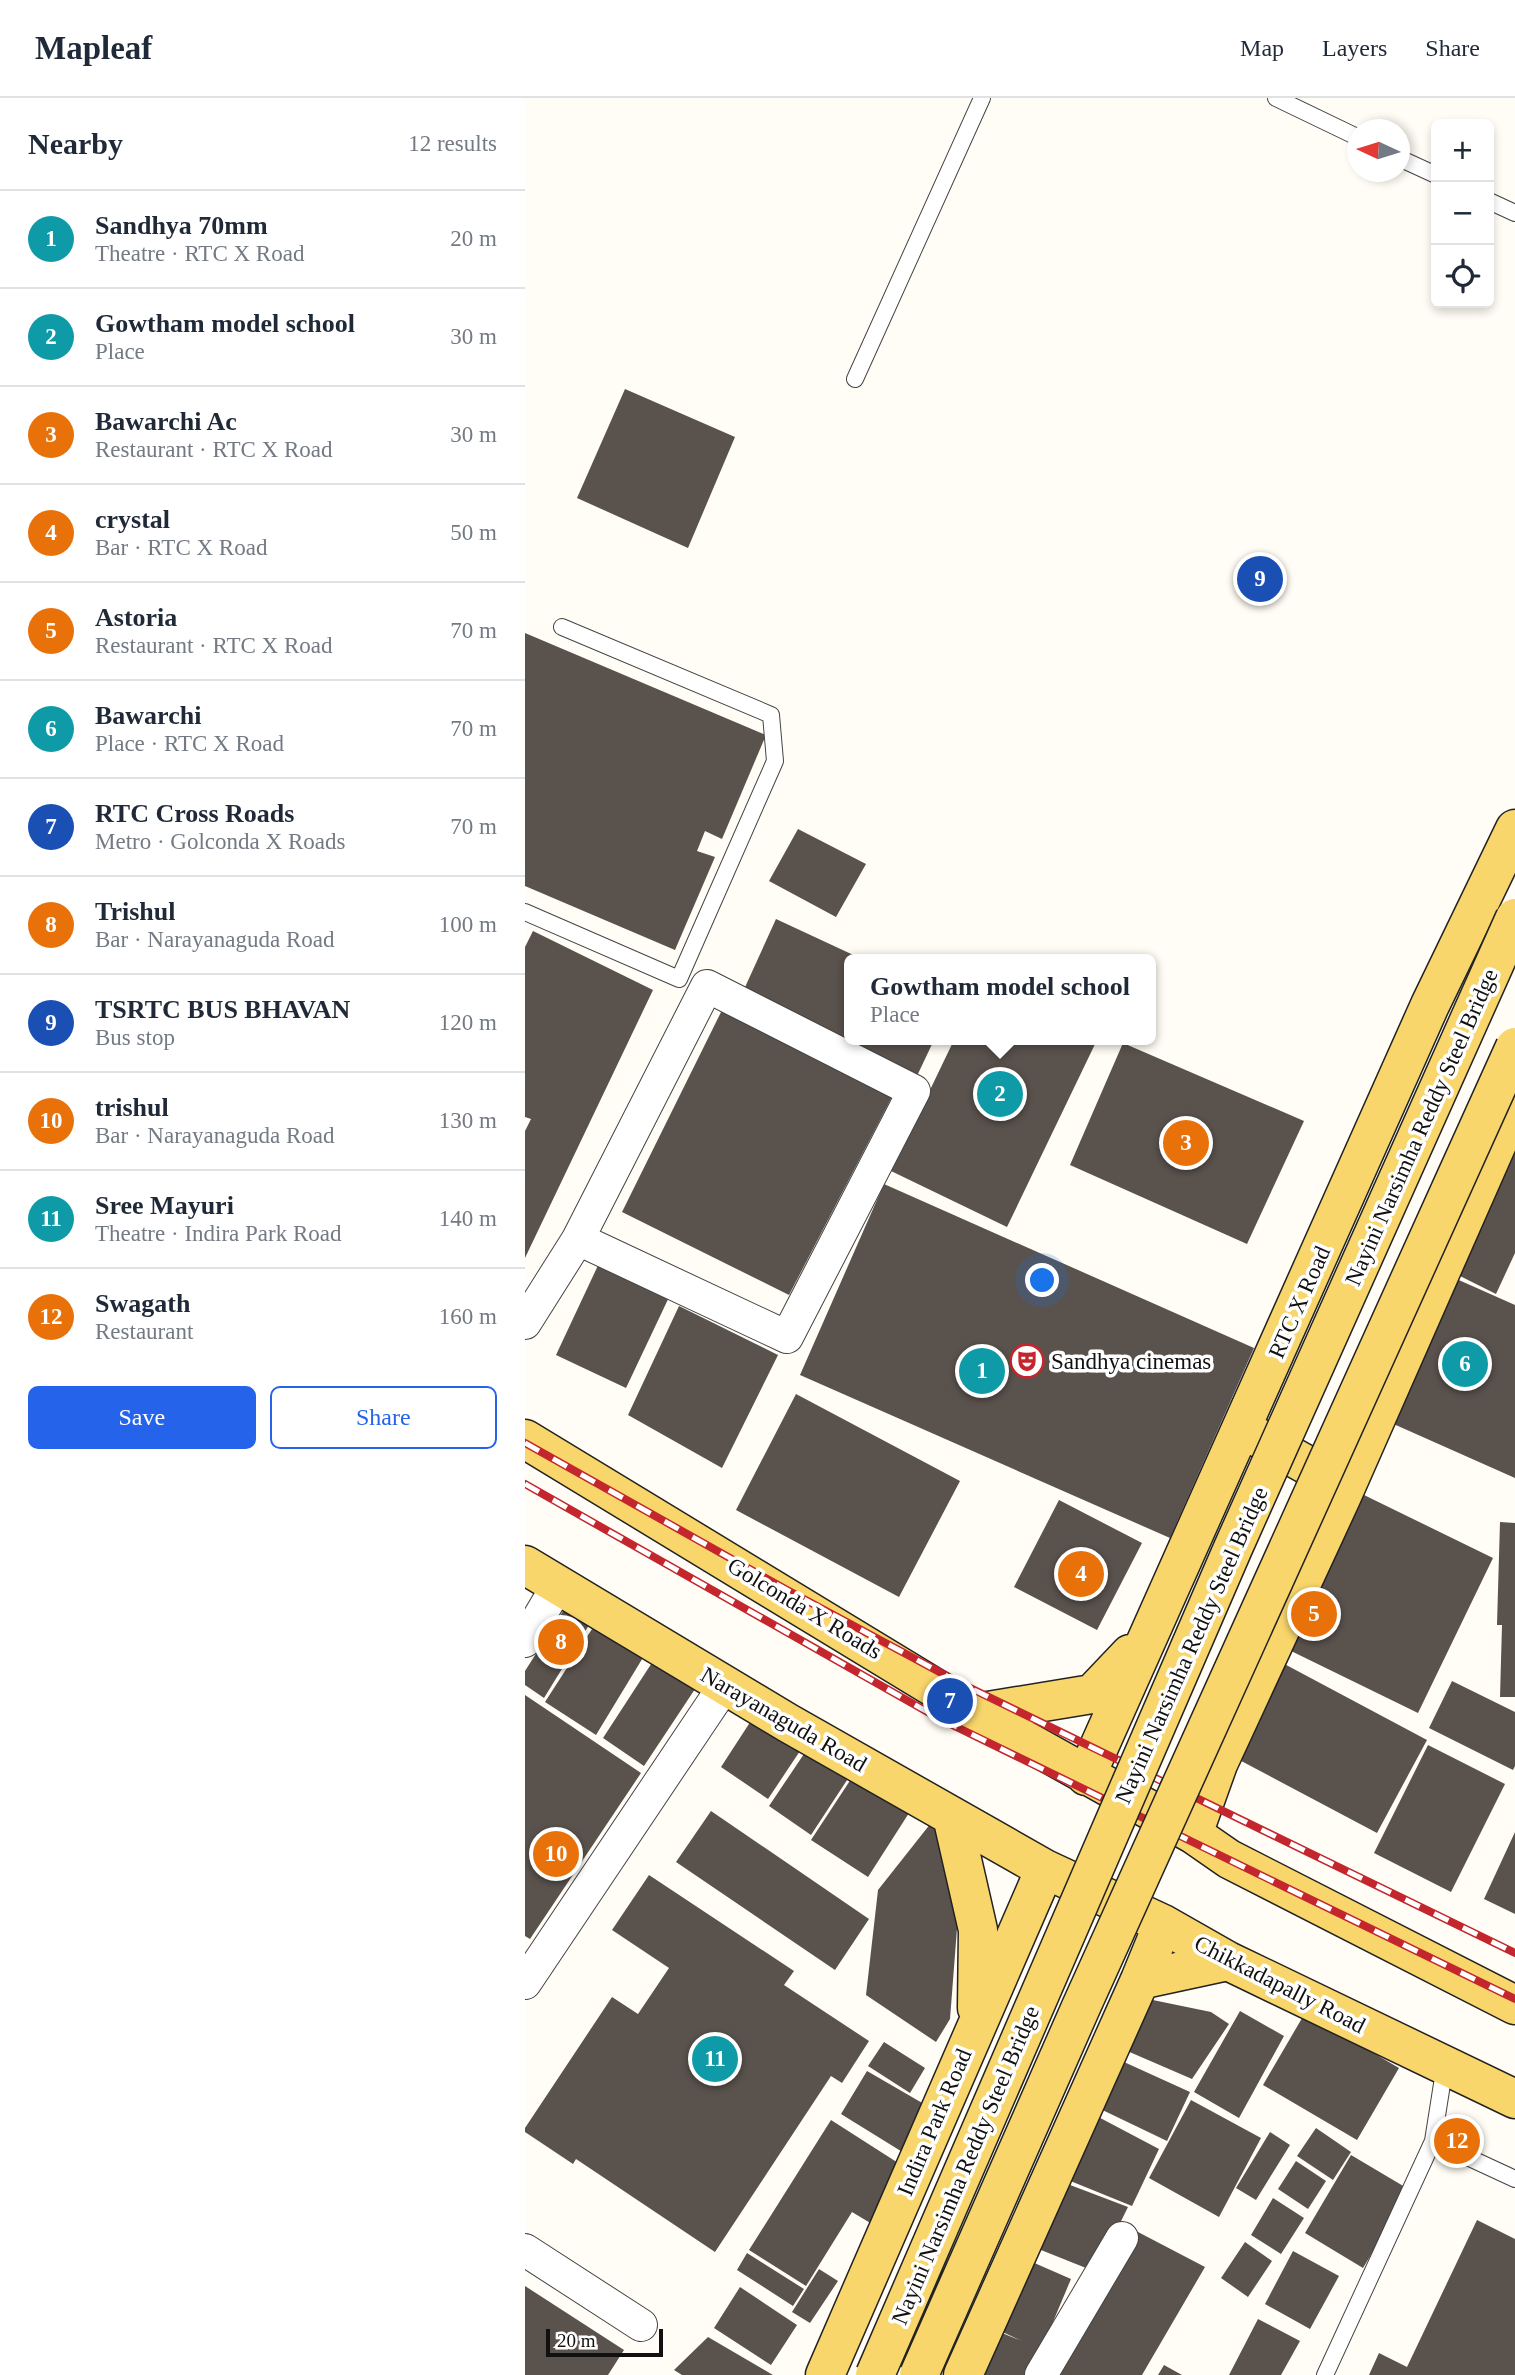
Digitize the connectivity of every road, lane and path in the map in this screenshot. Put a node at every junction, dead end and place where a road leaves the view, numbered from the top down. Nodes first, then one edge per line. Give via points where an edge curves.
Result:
1 (982, 98) edge
2 (1276, 98) edge
3 (1347, 132) edge
4 (1410, 163) edge
5 (1431, 173) edge
6 (1494, 204) edge
7 (1515, 214) edge
8 (855, 379) dead end
9 (562, 627) dead end
10 (1515, 829) edge
11 (525, 912) edge
12 (1515, 918) edge
13 (1515, 1047) edge
14 (1515, 1103) edge
15 (579, 1239) junction
16 (525, 1323) edge
17 (1242, 1428) junction
18 (525, 1439) edge
19 (1346, 1488) junction
20 (525, 1565) edge
21 (558, 1584) junction
22 (1153, 1629) junction
23 (525, 1641) edge
24 (725, 1685) junction
25 (976, 1713) junction
26 (1217, 1764) junction
27 (1086, 1776) junction
28 (952, 1816) junction
29 (1193, 1835) junction
30 (1229, 1859) junction
31 (1045, 1869) junction
32 (1163, 1924) junction
33 (1228, 1961) junction
34 (1140, 1980) junction
35 (525, 1983) edge
36 (1515, 2005) edge
37 (977, 2024) junction
38 (1445, 2065) junction
39 (1515, 2099) edge
40 (1433, 2141) junction
41 (911, 2176) junction
42 (1515, 2179) edge
43 (1028, 2230) junction
44 (1122, 2238) dead end
45 (525, 2250) edge
46 (641, 2325) dead end
47 (825, 2375) edge
48 (875, 2375) edge
49 (919, 2375) edge
50 (963, 2375) edge
51 (1041, 2375) edge
52 (1325, 2375) edge

1 - 8 lane
2 - 3 lane
4 - 5 lane
6 - 7 lane
9 - 11 lane via 771,715 775,761 679,979
10 - 17 main road, RTC X Road via 1430,1005
12 - 48 main road, Nayini Narsimha Reddy Steel Bridge, bridge via 1222,1573
13 - 49 main road, Nayini Narsimha Reddy Steel Bridge, bridge
14 - 19 main road
15 - 15 street via 787,1336 914,1091 707,986
15 - 16 street
17 - 19 main road
17 - 22 main road, RTC X Road
18 - 25 main road, Golconda X Roads
19 - 26 main road
20 - 21 main road, Narayanaguda Road
21 - 23 street
21 - 24 main road, Narayanaguda Road
22 - 25 main road via 1092,1694
22 - 27 main road, RTC X Road
24 - 28 main road, Narayanaguda Road
24 - 35 street
25 - 27 main road, Golconda X Roads
26 - 29 main road
26 - 30 main road
27 - 29 main road
28 - 31 main road, Narayanaguda Road
28 - 37 main road via 978,1930
29 - 30 main road
30 - 36 main road
31 - 32 main road, Chikkadapally Road
31 - 37 main road, Indira Park Road
32 - 33 main road, Chikkadapally Road
32 - 34 main road
33 - 34 main road
33 - 38 main road, Chikkadapally Road
34 - 43 main road
37 - 41 main road, Indira Park Road
38 - 39 main road, Chikkadapally Road
38 - 40 lane
40 - 42 lane
40 - 52 lane
41 - 43 main road
41 - 47 main road, Indira Park Road
43 - 50 main road
44 - 51 street
45 - 46 street

